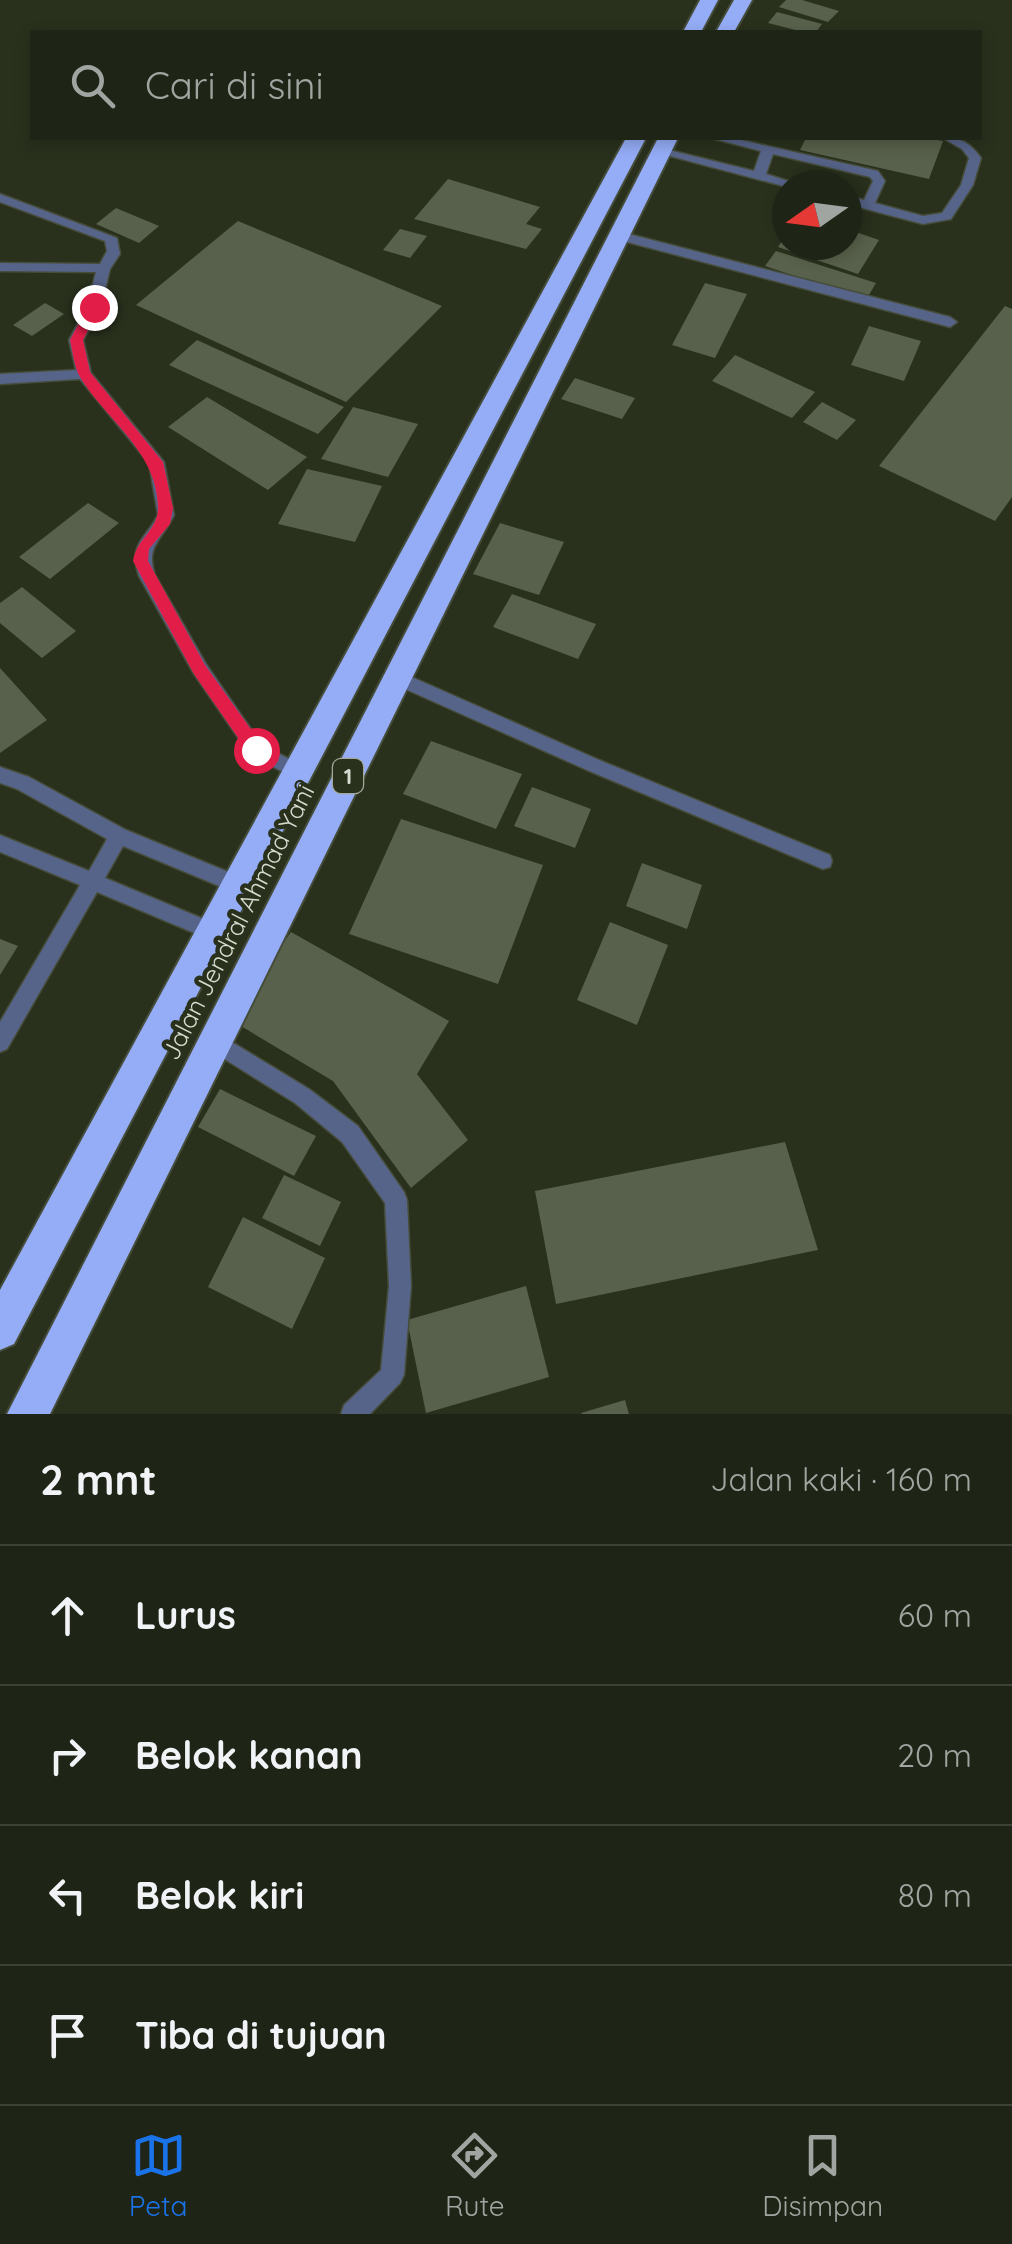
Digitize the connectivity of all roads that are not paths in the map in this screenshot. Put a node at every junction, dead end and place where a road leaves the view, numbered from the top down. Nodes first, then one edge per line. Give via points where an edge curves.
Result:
1 (710, 0) edge
2 (742, 0) edge
3 (693, 30) edge
4 (726, 30) edge
5 (727, 140) edge
6 (953, 140) edge
7 (655, 142) edge
8 (768, 149) junction
9 (758, 175) junction
10 (772, 179) edge
11 (0, 198) edge
12 (862, 204) edge
13 (868, 205) junction
14 (617, 235) junction
15 (0, 266) edge
16 (104, 268) junction
17 (950, 322) dead end
18 (84, 374) junction
19 (0, 378) edge
20 (398, 678) junction
21 (297, 771) junction
22 (0, 776) edge
23 (120, 836) junction
24 (0, 844) edge
25 (823, 860) dead end
26 (94, 880) junction
27 (236, 884) junction
28 (211, 931) junction
29 (214, 1041) junction
30 (0, 1042) edge
31 (0, 1330) edge
32 (28, 1414) edge
33 (353, 1414) edge

1 - 3 highway
2 - 4 highway
5 - 8 lane
6 - 13 lane via 974,158 967,185 946,216 924,220
7 - 9 lane
7 - 14 highway, Jalan Jendral Ahmad Yani / 1
7 - 21 highway, Jalan Jendral Ahmad Yani / 1
8 - 9 lane
8 - 13 lane via 874,174 879,180
9 - 10 lane
11 - 16 lane via 110,238 114,257
12 - 13 lane
14 - 17 lane
14 - 20 highway, Jalan Jendral Ahmad Yani / 1
15 - 16 lane
16 - 18 lane via 76,340
18 - 19 lane
18 - 21 lane via 156,462 166,515 142,548 147,576 256,750
20 - 25 lane
20 - 29 highway, Jalan Jendral Ahmad Yani / 1
21 - 27 highway, Jalan Jendral Ahmad Yani / 1
22 - 23 lane
23 - 26 lane
23 - 27 lane
24 - 26 lane
26 - 28 lane
26 - 30 lane
27 - 28 highway, Jalan Jendral Ahmad Yani / 1
28 - 31 highway, Jalan Jendral Ahmad Yani / 1
29 - 32 highway, Jalan Jendral Ahmad Yani / 1
29 - 33 lane via 350,1134 396,1200 400,1286 392,1375

